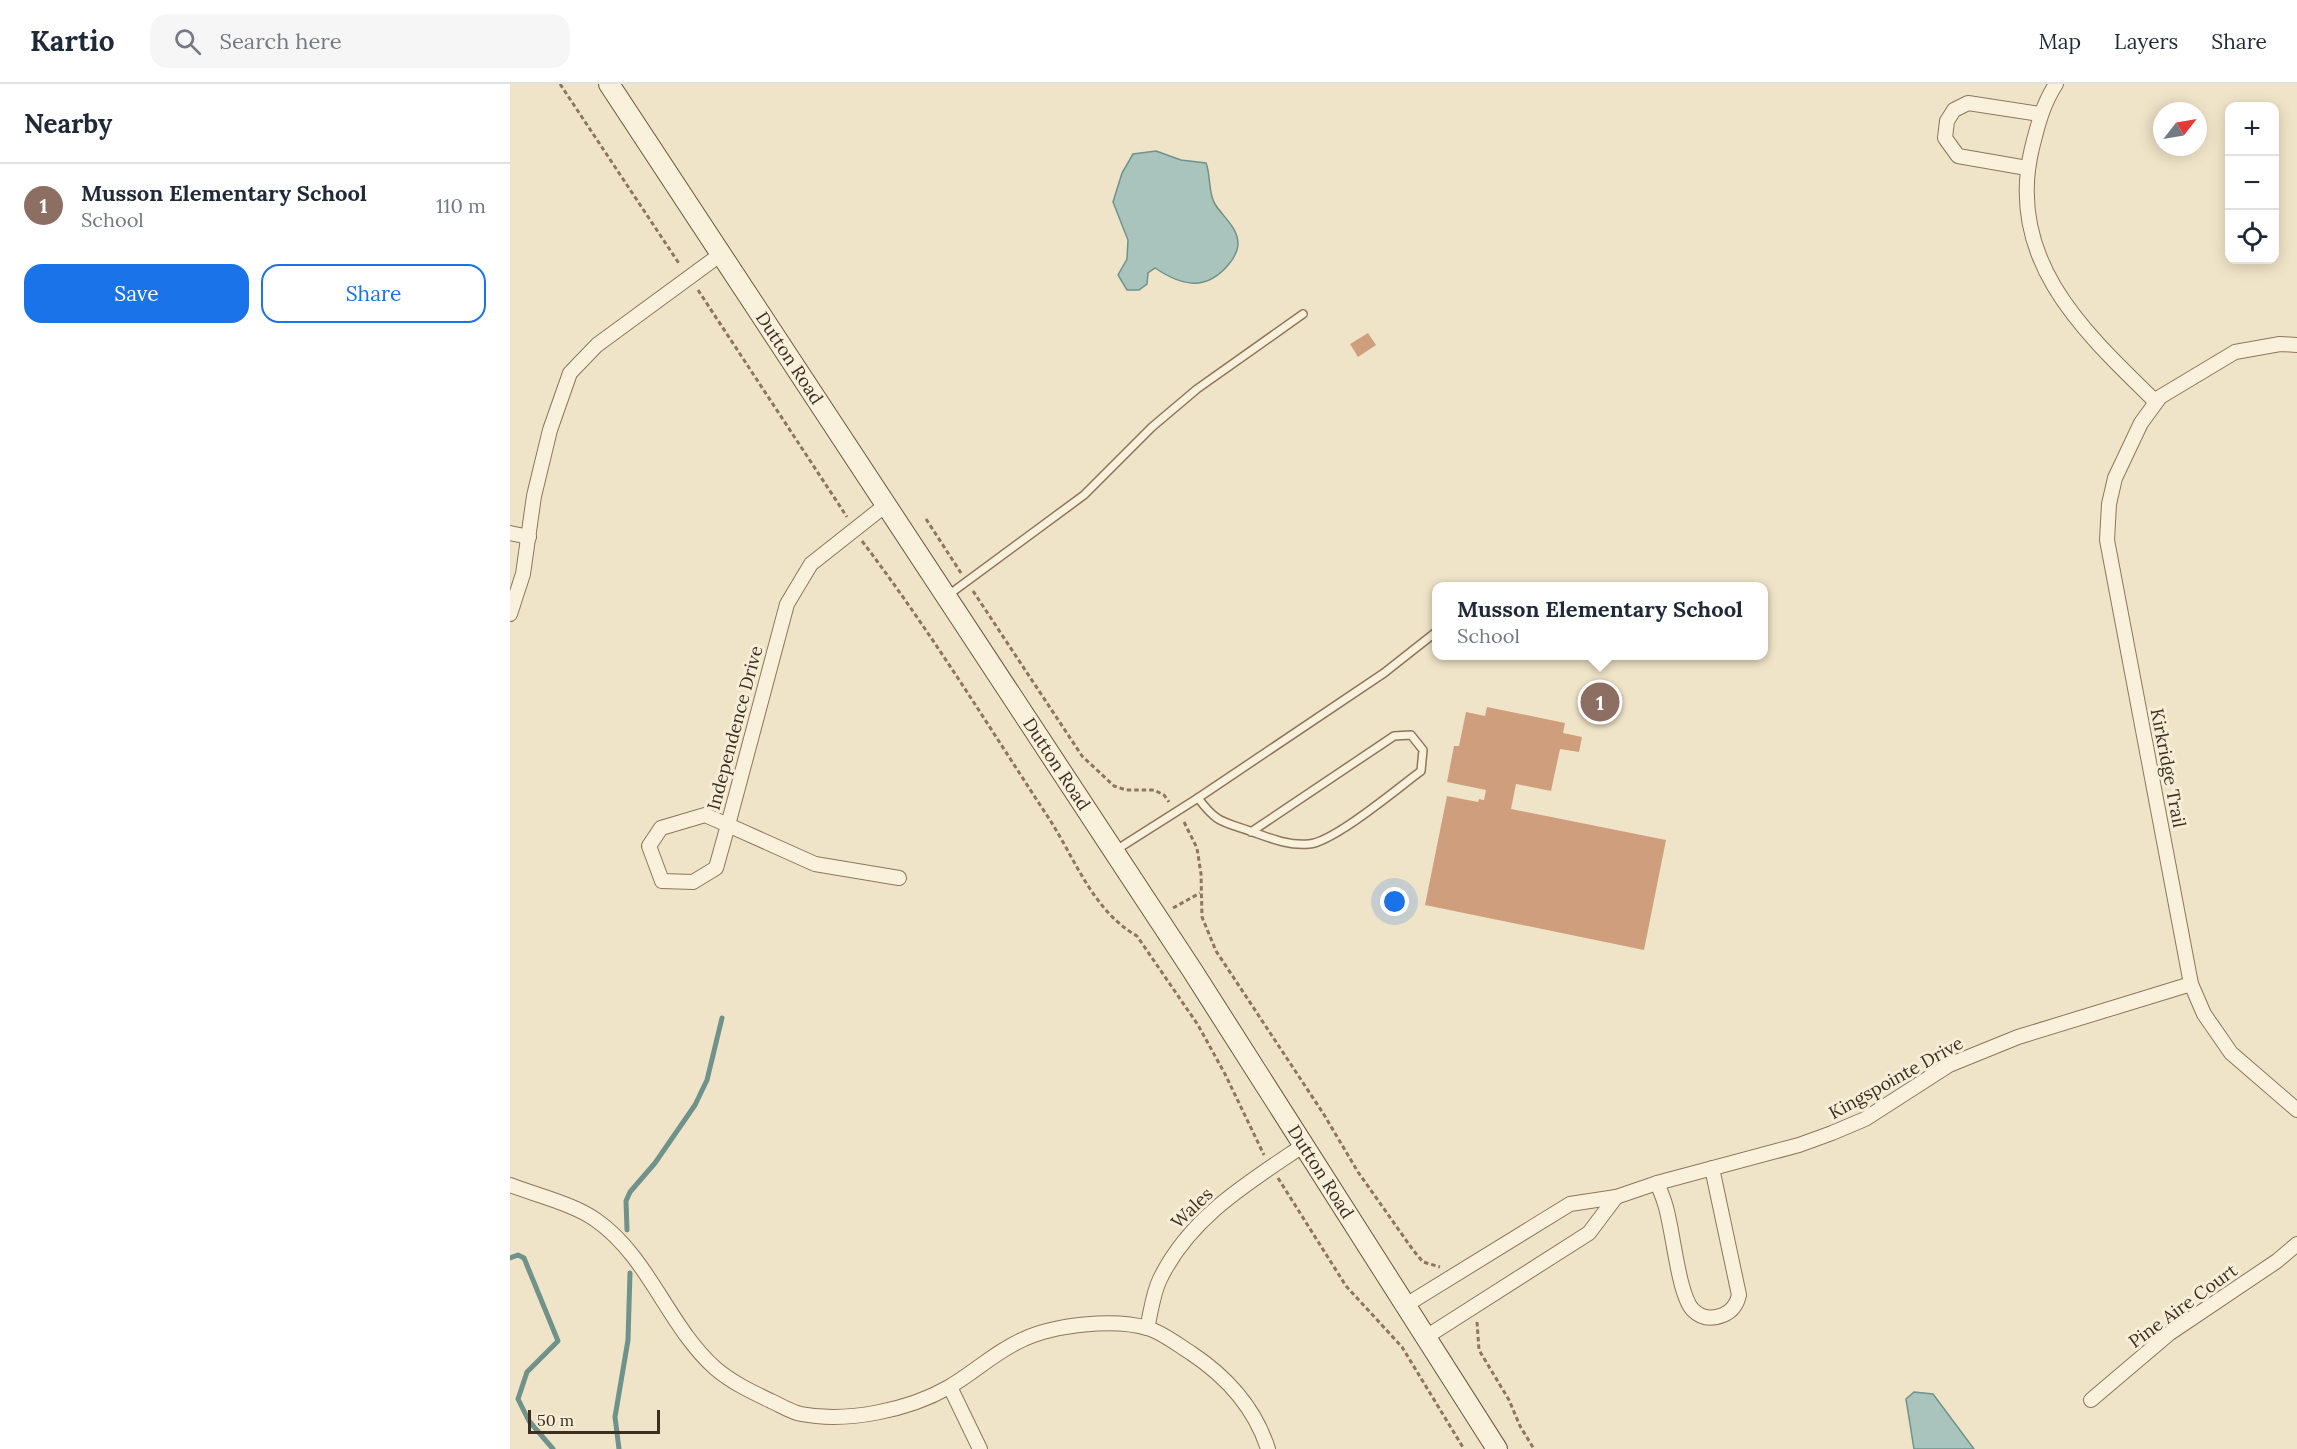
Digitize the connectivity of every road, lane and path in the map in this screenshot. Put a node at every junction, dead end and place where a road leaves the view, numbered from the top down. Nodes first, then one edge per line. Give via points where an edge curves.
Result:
1 (560, 84) edge
2 (609, 84) edge
3 (2056, 84) edge
4 (2040, 114) junction
5 (2027, 168) junction
6 (721, 254) junction
7 (689, 277) junction
8 (1303, 314) dead end
9 (2297, 345) edge
10 (2156, 402) junction
11 (887, 504) junction
12 (926, 519) dead end
13 (854, 529) junction
14 (510, 533) edge
15 (529, 537) junction
16 (967, 581) junction
17 (947, 596) junction
18 (510, 614) edge
19 (1432, 636) edge
20 (1198, 798) junction
21 (1176, 812) junction
22 (728, 825) junction
23 (1251, 832) junction
24 (1114, 851) junction
25 (899, 878) dead end
26 (1200, 893) junction
27 (1177, 905) dead end
28 (2191, 984) junction
29 (2297, 1110) edge
30 (1304, 1145) junction
31 (1271, 1167) junction
32 (1712, 1168) junction
33 (1657, 1183) junction
34 (510, 1185) edge
35 (1616, 1197) junction
36 (2297, 1244) edge
37 (1449, 1279) junction
38 (1406, 1305) junction
39 (1469, 1310) junction
40 (1147, 1328) junction
41 (1426, 1337) junction
42 (950, 1387) junction
43 (2091, 1400) dead end
44 (980, 1449) edge
45 (1268, 1449) edge
46 (1464, 1449) edge
47 (1497, 1449) edge
48 (1534, 1449) edge

1 - 7 path
2 - 6 street, Dutton Road
3 - 4 street
4 - 5 street
4 - 5 street via 1968,103 1954,110 1947,121 1945,138 1958,156
5 - 10 street via 2029,218 2041,264 2057,296 2095,343
6 - 7 street
6 - 11 street, Dutton Road
7 - 13 path
7 - 15 street via 597,345 570,373 550,430
8 - 16 lane via 1197,389 1152,427 1084,495
9 - 10 street, Kirkridge Trail via 2235,352
10 - 28 street, Kirkridge Trail via 2140,423 2115,478 2107,540
11 - 13 street, Independence Drive
11 - 17 street, Dutton Road
12 - 16 path
13 - 22 street, Independence Drive via 811,564 787,604
13 - 31 path via 1021,776 1101,903 1123,928 1137,936 1198,1025
14 - 15 street
15 - 18 street via 523,574
16 - 17 lane
16 - 21 path via 1082,756 1114,786 1154,790 1164,795
17 - 24 street, Dutton Road
19 - 20 lane via 1384,674
20 - 21 lane
20 - 23 lane via 1213,818
21 - 24 lane
21 - 26 path via 1197,848
22 - 22 street via 705,815 661,828 649,846 662,881 693,882 716,868
22 - 25 street, Independence Drive via 815,864
23 - 23 lane via 1288,844 1312,844 1341,829 1421,771 1423,750 1411,735 1394,736
24 - 30 street, Dutton Road
26 - 27 path
26 - 37 path via 1207,935 1240,990 1413,1250 1423,1262 1441,1267
28 - 29 street, Kirkridge Trail via 2204,1014 2231,1053
28 - 32 street, Kingspointe Drive via 2018,1037 1949,1065 1865,1119 1832,1133
30 - 31 street, Wales
30 - 38 street, Dutton Road
31 - 40 street, Wales via 1215,1208 1183,1240 1160,1280
31 - 46 path via 1346,1286 1402,1347
32 - 33 street, Kingspointe Drive
32 - 33 street via 1739,1295 1727,1314 1715,1318 1701,1316 1691,1309
33 - 35 street, Kingspointe Drive
34 - 42 street via 596,1219 625,1248 715,1368 749,1391 800,1414 854,1416 908,1406
35 - 37 street, Kingspointe Drive via 1570,1204
35 - 39 street via 1588,1233
36 - 43 street, Pine Aire Court via 2170,1334
37 - 38 street, Kingspointe Drive
38 - 41 street, Dutton Road
39 - 41 street
39 - 48 path via 1477,1322 1481,1354
40 - 42 street via 1078,1324 1024,1338 982,1362
40 - 45 street via 1182,1347 1225,1380 1243,1400
41 - 47 street, Dutton Road
42 - 44 street

